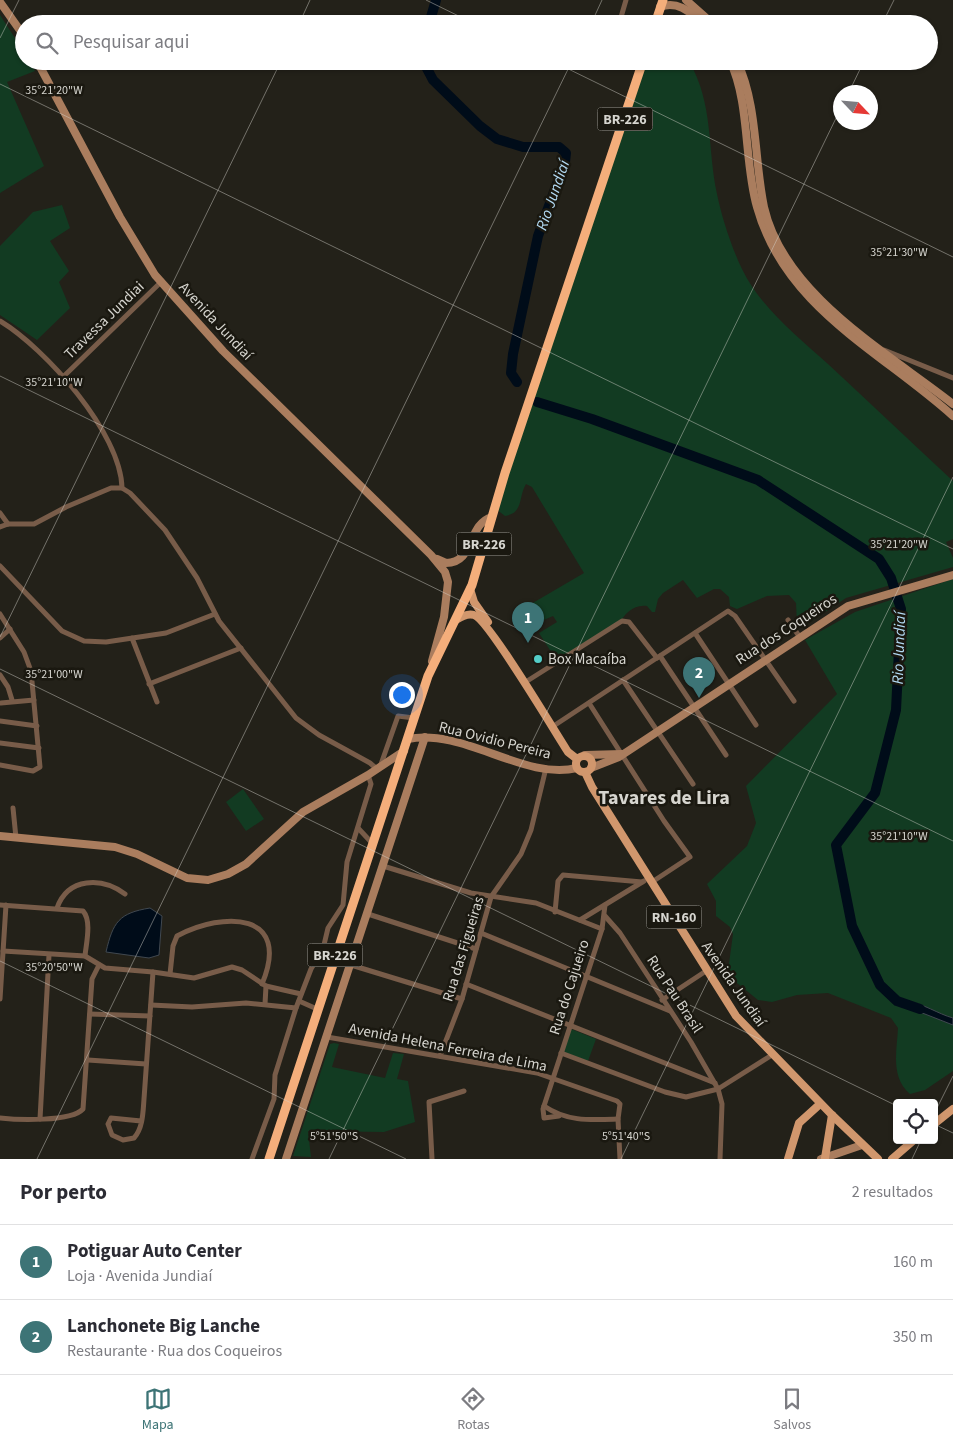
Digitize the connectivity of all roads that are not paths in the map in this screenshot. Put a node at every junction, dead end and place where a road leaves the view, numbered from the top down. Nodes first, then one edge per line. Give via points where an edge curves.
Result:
1 (626, 0) edge
2 (0, 2) edge
3 (685, 2) edge
4 (661, 4) edge
5 (622, 15) edge
6 (696, 15) edge
7 (701, 15) edge
8 (15, 23) edge
9 (42, 70) edge
10 (638, 70) edge
11 (732, 70) edge
12 (741, 70) edge
13 (161, 282) junction
14 (0, 321) edge
15 (878, 352) junction
16 (63, 377) junction
17 (953, 378) edge
18 (953, 404) edge
19 (953, 416) edge
20 (122, 488) junction
21 (0, 513) edge
22 (492, 517) junction
23 (8, 524) junction
24 (0, 528) edge
25 (431, 555) junction
26 (0, 566) edge
27 (953, 574) edge
28 (470, 589) junction
29 (0, 614) edge
30 (215, 614) junction
31 (456, 620) junction
32 (788, 620) dead end
33 (10, 629) junction
34 (695, 633) junction
35 (799, 636) junction
36 (495, 637) junction
37 (0, 638) edge
38 (132, 638) junction
39 (242, 648) junction
40 (658, 657) junction
41 (764, 659) junction
42 (0, 675) edge
43 (428, 676) junction
44 (623, 680) junction
45 (728, 682) junction
46 (523, 683) junction
47 (149, 684) junction
48 (12, 700) junction
49 (34, 700) junction
50 (794, 701) dead end
51 (157, 702) dead end
52 (1, 703) edge
53 (589, 703) junction
54 (694, 706) junction
55 (414, 718) junction
56 (0, 721) edge
57 (756, 725) dead end
58 (37, 726) junction
59 (552, 727) junction
60 (658, 730) junction
61 (425, 738) junction
62 (408, 740) junction
63 (0, 743) edge
64 (39, 748) junction
65 (404, 751) junction
66 (622, 754) junction
67 (585, 755) junction
68 (726, 755) dead end
69 (577, 764) junction
70 (0, 765) edge
71 (379, 768) junction
72 (546, 768) junction
73 (588, 770) junction
74 (368, 775) junction
75 (693, 784) dead end
76 (14, 808) dead end
77 (358, 828) junction
78 (0, 836) edge
79 (16, 838) junction
80 (372, 844) junction
81 (383, 866) junction
82 (648, 880) junction
83 (125, 894) dead end
84 (491, 897) junction
85 (348, 903) junction
86 (0, 905) edge
87 (6, 906) junction
88 (605, 906) junction
89 (56, 908) junction
90 (555, 912) junction
91 (368, 914) junction
92 (605, 916) junction
93 (580, 920) junction
94 (602, 929) junction
95 (481, 933) junction
96 (476, 949) junction
97 (3, 951) junction
98 (50, 955) junction
99 (85, 956) junction
100 (99, 965) junction
101 (351, 965) junction
102 (706, 971) junction
103 (154, 972) junction
104 (170, 974) junction
105 (586, 977) junction
106 (466, 984) junction
107 (264, 985) junction
108 (301, 994) junction
109 (0, 999) edge
110 (462, 999) junction
111 (662, 1000) junction
112 (298, 1001) junction
113 (265, 1004) junction
114 (151, 1005) junction
115 (296, 1008) junction
116 (317, 1010) junction
117 (671, 1011) junction
118 (90, 1014) junction
119 (150, 1016) junction
120 (570, 1026) junction
121 (327, 1037) junction
122 (561, 1052) junction
123 (772, 1055) junction
124 (440, 1056) junction
125 (88, 1060) junction
126 (146, 1064) junction
127 (552, 1079) junction
128 (715, 1083) junction
129 (718, 1089) junction
130 (464, 1091) dead end
131 (820, 1104) junction
132 (544, 1105) junction
133 (953, 1108) edge
134 (269, 1113) junction
135 (559, 1116) junction
136 (832, 1116) junction
137 (0, 1118) edge
138 (283, 1118) junction
139 (40, 1119) junction
140 (618, 1119) junction
141 (141, 1120) junction
142 (938, 1121) edge
143 (909, 1144) edge
144 (862, 1145) junction
145 (823, 1158) edge
146 (252, 1159) edge
147 (269, 1159) edge
148 (286, 1159) edge
149 (432, 1159) edge
150 (620, 1159) edge
151 (720, 1159) edge
152 (788, 1159) edge
153 (878, 1159) edge
154 (892, 1159) edge

1 - 5 street
2 - 8 main road
3 - 4 main road
3 - 6 main road
3 - 7 main road
9 - 13 main road, Avenida Jundiaí via 140,252
10 - 22 highway, BR-226
11 - 15 main road via 741,101 754,196 768,240 805,295
12 - 15 main road via 765,209 780,248 806,284
13 - 16 street, Travessa Jundiai
13 - 25 main road, Avenida Jundiaí via 223,351
14 - 16 street via 46,357
15 - 17 street
15 - 18 main road
15 - 19 main road
16 - 20 street via 99,426 116,464
20 - 23 street via 100,492 34,524
20 - 30 street via 139,500 165,530 197,578
21 - 23 street
22 - 25 main road, Avenida Jundiaí via 478,525 469,548 459,560 446,563
22 - 28 highway, BR-226
23 - 24 street
25 - 43 main road, Avenida Jundiaí via 445,572 448,590
26 - 38 street via 66,634 93,642
27 - 35 main road, Rua dos Coqueiros via 848,606
28 - 31 highway, BR-226
28 - 36 main road
29 - 33 street
30 - 38 street via 171,631
30 - 39 street
31 - 36 main road via 466,615 476,616
31 - 43 highway, BR-226
32 - 35 street
33 - 37 street
33 - 49 street via 28,661
34 - 40 street
34 - 41 street via 728,611
34 - 45 street
35 - 41 main road, Rua dos Coqueiros
36 - 46 main road
38 - 47 street
39 - 47 street
39 - 71 street via 303,724
40 - 44 street
40 - 46 street via 624,620
40 - 54 street
41 - 45 main road, Rua dos Coqueiros
41 - 50 street
42 - 48 street
43 - 55 highway, BR-226
44 - 53 street
44 - 60 street
45 - 54 main road, Rua dos Coqueiros
45 - 57 street
46 - 59 main road
47 - 51 street
48 - 49 street
48 - 52 street
49 - 58 street
53 - 59 street
53 - 66 street
54 - 60 main road, Rua dos Coqueiros
54 - 68 street
55 - 62 highway, BR-226
55 - 71 street via 398,716
56 - 58 street
58 - 64 street
59 - 69 main road
60 - 66 main road, Rua dos Coqueiros
60 - 75 street
61 - 62 main road, Rua Ovidio Pereira
61 - 72 main road, Rua Ovidio Pereira via 464,744
61 - 81 main road
62 - 65 highway, BR-226
63 - 64 street
64 - 70 street via 40,767 33,770
65 - 71 main road
65 - 80 highway, BR-226
66 - 67 main road
66 - 73 main road, Rua dos Coqueiros
66 - 82 street via 690,858
67 - 69 main road
67 - 73 main road, RN-160 via 592,760
69 - 72 main road, Rua Ovidio Pereira
69 - 73 main road
71 - 74 main road
72 - 84 street, Rua das Figueiras via 536,818 527,843
73 - 82 main road, Avenida Jundiaí / RN-160 via 592,787
74 - 77 street via 370,784
74 - 79 main road via 303,812 246,864 208,880 187,878 115,847
76 - 79 street
77 - 80 street
77 - 85 street via 345,873
78 - 79 main road
80 - 85 highway, BR-226
81 - 84 street
81 - 91 main road
82 - 88 street
82 - 90 street via 562,875 558,881
82 - 102 main road, Avenida Jundiaí / RN-160
83 - 89 street via 104,882 90,882 66,892
84 - 90 street via 536,904
84 - 95 street, Rua das Figueiras
85 - 108 street via 328,928 323,949
85 - 116 highway, BR-226
86 - 87 street
87 - 89 street
87 - 97 street
88 - 92 street, Rua do Cajueiro
88 - 93 street
89 - 99 street via 80,910 86,914
90 - 93 street
91 - 96 street
91 - 101 main road
92 - 94 street, Rua do Cajueiro
92 - 111 street, Rua Pau Brasil
93 - 94 street
94 - 105 street, Rua do Cajueiro
95 - 96 street, Rua das Figueiras
95 - 105 street
96 - 106 street, Rua das Figueiras
97 - 98 street
97 - 109 street
98 - 99 street
98 - 139 street
99 - 100 street
100 - 103 street
100 - 118 street via 92,980
101 - 110 street
101 - 121 main road
102 - 111 street
102 - 123 main road, Avenida Jundiaí / RN-160 via 736,1016
103 - 104 street
103 - 114 street
104 - 107 street via 194,978 232,967
104 - 107 street via 177,936 202,926 235,920 252,925 266,940 270,961
105 - 117 street
105 - 120 street, Rua do Cajueiro
106 - 110 street, Rua das Figueiras
106 - 120 street
107 - 108 street
107 - 113 street
108 - 112 street
110 - 124 street, Rua das Figueiras
111 - 117 street, Rua Pau Brasil
112 - 115 street
112 - 116 street
113 - 114 street
113 - 115 street
114 - 119 street
115 - 134 street via 275,1075 275,1095
116 - 138 highway, BR-226
117 - 128 street, Rua Pau Brasil
118 - 119 street
118 - 125 street
119 - 126 street
120 - 122 street, Rua do Cajueiro
120 - 128 street
121 - 124 street, Avenida Helena Ferreira de Lima
121 - 148 main road
122 - 127 street, Rua do Cajueiro
122 - 129 street via 673,1095 692,1096
123 - 129 street
123 - 131 main road, Avenida Jundiaí / RN-160
124 - 127 street, Avenida Helena Ferreira de Lima via 537,1073
125 - 126 street
125 - 139 street via 83,1109 70,1115
126 - 141 street
127 - 132 street, Rua do Cajueiro
127 - 140 street, Avenida Helena Ferreira de Lima via 620,1104
128 - 129 street, Rua Pau Brasil
129 - 151 street, Rua Pau Brasil via 722,1104
130 - 149 street via 429,1102
131 - 136 main road, Avenida Jundiaí / RN-160
131 - 152 main road via 799,1123
132 - 135 street
132 - 135 street, Rua do Cajueiro via 544,1118
133 - 142 main road
134 - 138 street
134 - 146 street
135 - 140 street
136 - 144 main road, Avenida Jundiaí / RN-160
136 - 145 main road
137 - 139 street
138 - 147 highway, BR-226
140 - 150 street
141 - 141 street via 137,1136 126,1140 113,1136 108,1124 111,1118
143 - 154 main road
144 - 145 main road
144 - 153 main road, Avenida Jundiaí / RN-160

